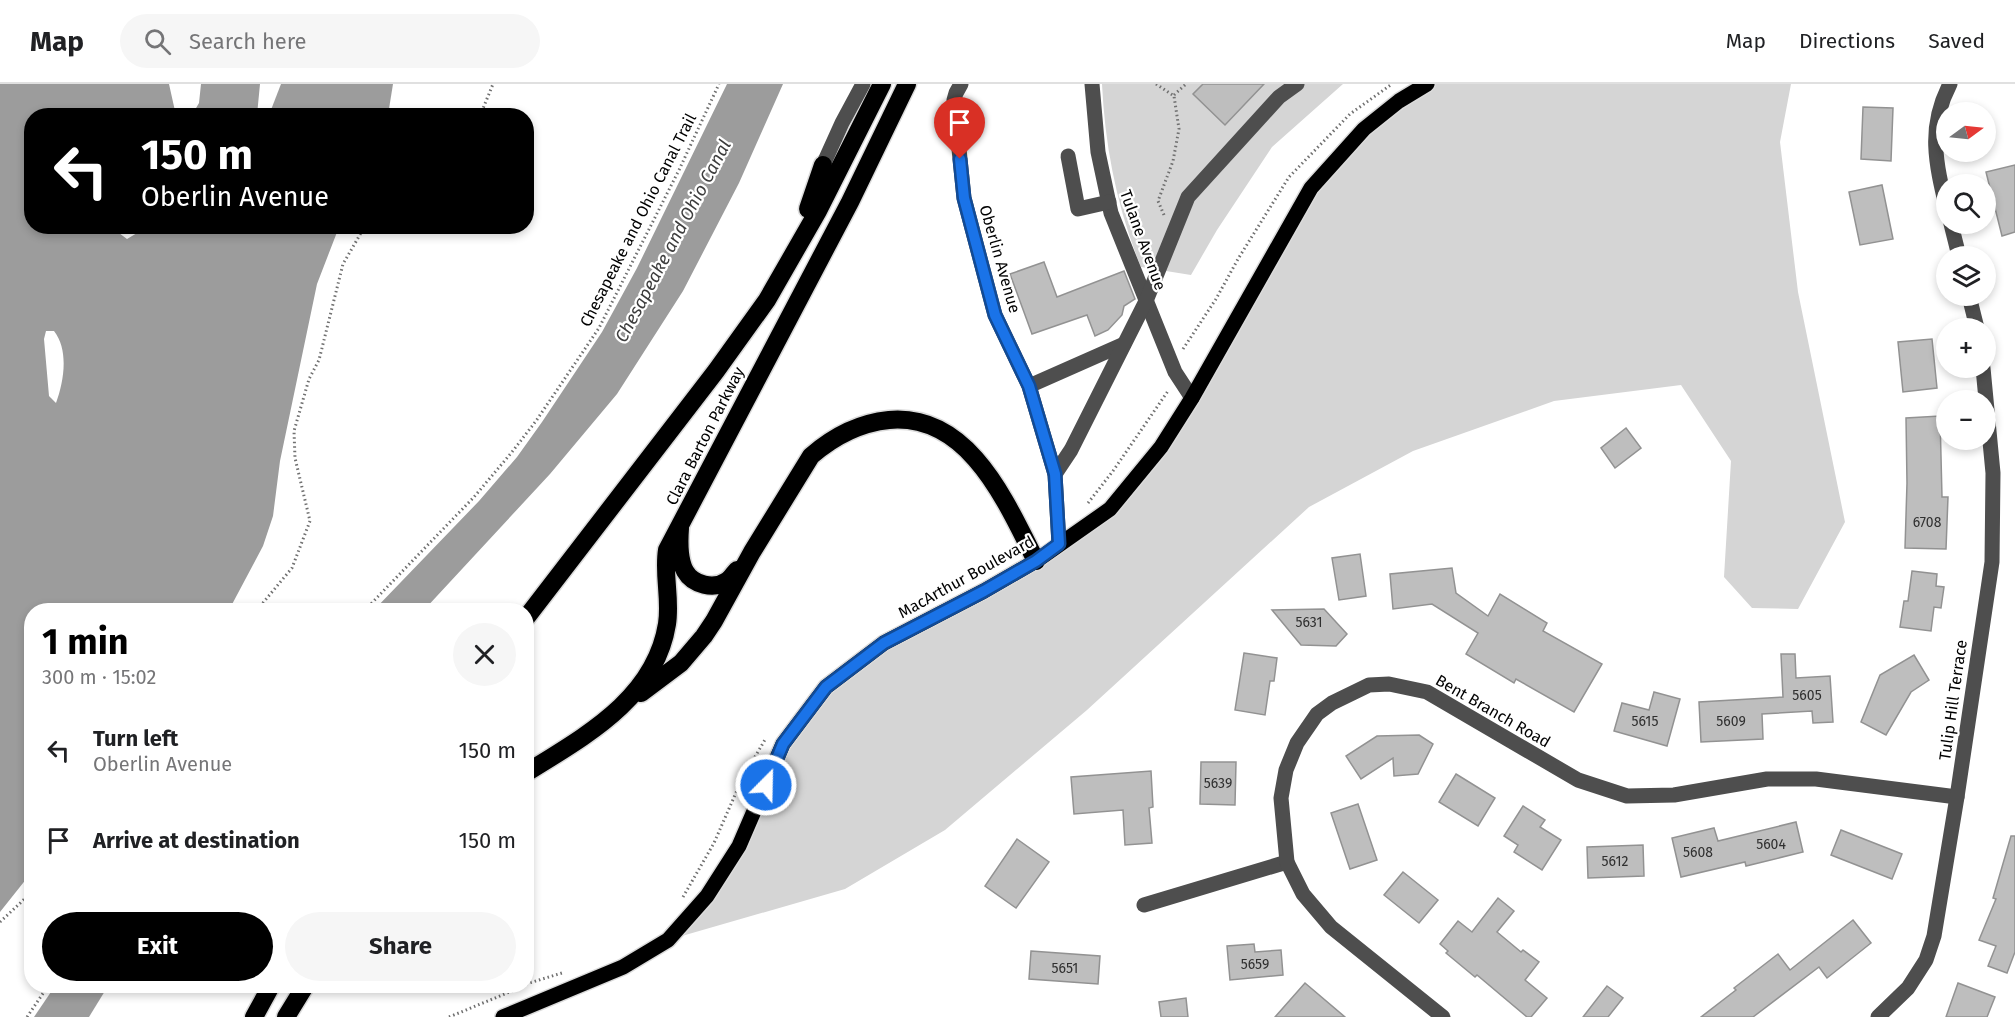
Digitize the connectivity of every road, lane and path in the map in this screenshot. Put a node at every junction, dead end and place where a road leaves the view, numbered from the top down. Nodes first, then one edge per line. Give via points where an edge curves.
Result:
1 (493, 84) edge
2 (720, 84) edge
3 (863, 84) edge
4 (882, 84) edge
5 (907, 84) edge
6 (961, 84) edge
7 (1092, 84) edge
8 (1156, 84) edge
9 (1186, 84) edge
10 (1297, 84) edge
11 (1392, 84) edge
12 (1427, 84) edge
13 (1950, 84) edge
14 (1174, 96) junction
15 (483, 108) edge
16 (1068, 156) dead end
17 (823, 165) joint
18 (1938, 174) edge
19 (1109, 202) junction
20 (360, 234) edge
21 (1172, 237) junction
22 (766, 300) junction
23 (1146, 301) junction
24 (1124, 344) junction
25 (1180, 354) dead end
26 (1984, 378) edge
27 (1029, 386) junction
28 (1171, 387) dead end
29 (1192, 398) junction
30 (1055, 474) junction
31 (1082, 510) dead end
32 (680, 525) junction
33 (1059, 544) junction
34 (752, 552) junction
35 (1036, 561) junction
36 (263, 603) edge
37 (372, 603) edge
38 (534, 608) edge
39 (623, 707) junction
40 (534, 768) edge
41 (1957, 797) junction
42 (1287, 862) junction
43 (24, 900) edge
44 (1144, 906) dead end
45 (0, 922) edge
46 (43, 993) edge
47 (267, 993) edge
48 (301, 993) edge
49 (507, 993) edge
50 (27, 1017) edge
51 (254, 1017) edge
52 (286, 1017) edge
53 (449, 1017) edge
54 (503, 1017) edge
55 (1443, 1017) edge
56 (1878, 1017) edge

1 - 15 path
2 - 37 path, Chesapeake and Ohio Canal Trail via 599,328 536,421 497,470
3 - 17 street
4 - 22 highway, Clara Barton Parkway via 818,211
5 - 32 highway, Clara Barton Parkway via 850,202
6 - 27 street, Oberlin Avenue via 954,100 964,198 995,315
7 - 19 street, Tulane Avenue via 1098,152
8 - 14 path
9 - 14 path
10 - 21 street via 1279,97 1188,197
11 - 25 path via 1350,114 1289,177
12 - 29 main road, MacArthur Boulevard via 1364,129 1311,188
13 - 18 street via 1935,134
14 - 21 path via 1179,129 1173,161 1158,201
16 - 19 street via 1078,209
17 - 22 highway via 807,215
19 - 23 street, Tulane Avenue
20 - 36 path via 343,264 319,360 309,379 294,431 295,458 310,521 292,568
21 - 23 street
22 - 38 highway, Clara Barton Parkway via 717,371
23 - 24 street
23 - 29 street, Tulane Avenue via 1175,372
24 - 27 street
24 - 30 street
26 - 41 street, Tulip Hill Terrace via 1993,473 1992,562
27 - 30 street, Oberlin Avenue
28 - 31 path
29 - 33 main road, MacArthur Boulevard via 1161,447 1110,509
30 - 33 street, Oberlin Avenue
32 - 34 highway via 684,570 700,584 717,585 728,580
32 - 39 highway, Clara Barton Parkway via 667,550 668,622 662,645 645,681
33 - 35 main road, MacArthur Boulevard
34 - 35 highway via 811,456 825,443 874,421 897,419 934,427 957,439 991,479
34 - 39 highway via 714,621 693,649
35 - 54 main road, MacArthur Boulevard via 884,643 826,687 783,744 740,846 707,896 668,940 623,967
39 - 40 highway, Clara Barton Parkway
41 - 42 street, Bent Branch Road via 1816,779 1767,779 1674,795 1627,796 1578,780 1427,692 1389,684 1369,686 1332,703 1317,714 1297,743 1286,770 1281,798
41 - 56 street, Tulip Hill Terrace via 1934,936 1926,960 1908,988
42 - 44 street
42 - 55 street, Bent Branch Road via 1303,894 1331,927
43 - 45 path
46 - 50 path
47 - 51 highway
48 - 52 highway
49 - 53 path

